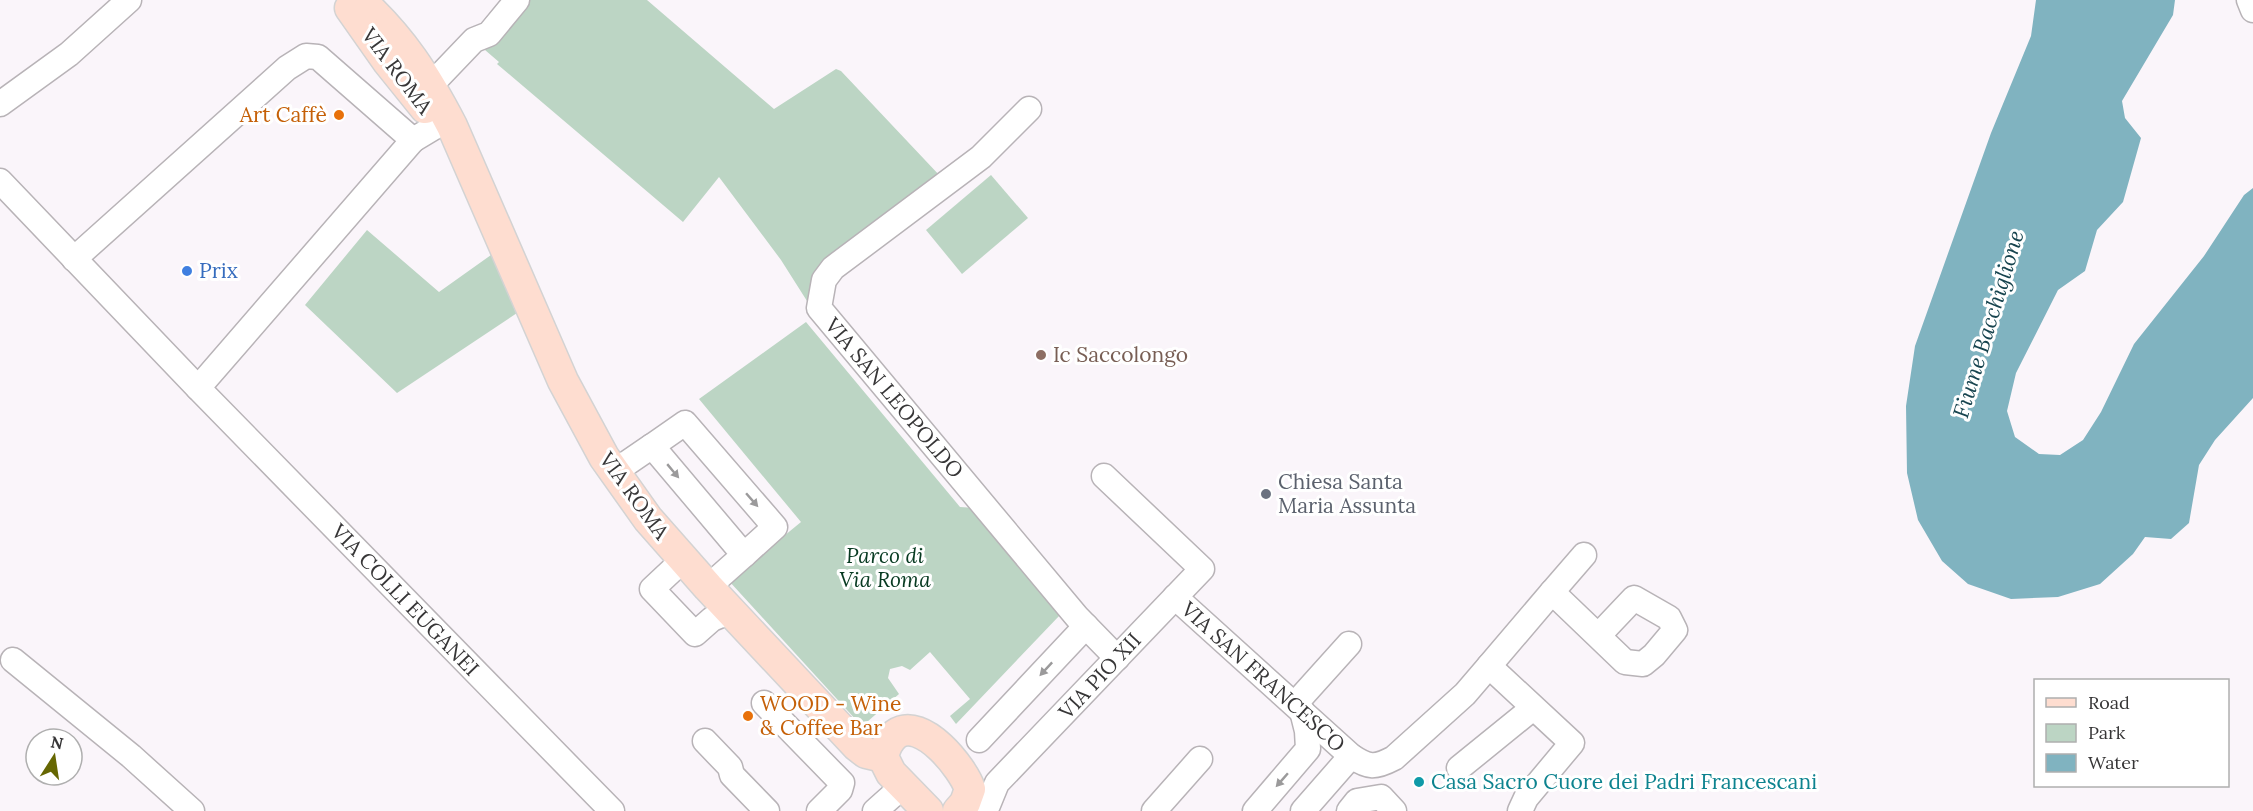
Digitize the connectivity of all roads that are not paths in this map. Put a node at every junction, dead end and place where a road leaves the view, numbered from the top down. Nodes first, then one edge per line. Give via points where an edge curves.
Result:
1 (129, 0) edge
2 (344, 0) edge
3 (360, 0) edge
4 (517, 0) edge
5 (2249, 0) edge
6 (2253, 10) edge
7 (430, 86) junction
8 (0, 104) edge
9 (1029, 109) dead end
10 (426, 133) junction
11 (472, 171) junction
12 (0, 181) edge
13 (74, 259) junction
14 (198, 388) junction
15 (652, 446) junction
16 (614, 472) junction
17 (1104, 477) dead end
18 (744, 555) junction
19 (1584, 555) dead end
20 (683, 560) junction
21 (708, 587) junction
22 (1552, 592) junction
23 (1175, 597) junction
24 (731, 611) junction
25 (1081, 621) junction
26 (1598, 636) dead end
27 (1349, 644) dead end
28 (1116, 658) junction
29 (13, 660) dead end
30 (1489, 666) junction
31 (764, 703) dead end
32 (1298, 707) junction
33 (1533, 708) junction
34 (825, 711) junction
35 (797, 738) junction
36 (979, 740) dead end
37 (705, 741) dead end
38 (1308, 749) junction
39 (1345, 751) junction
40 (884, 757) junction
41 (1200, 759) dead end
42 (1459, 768) dead end
43 (899, 790) junction
44 (977, 799) edge
45 (606, 809) edge
46 (192, 811) edge
47 (767, 811) edge
48 (819, 811) edge
49 (875, 811) edge
50 (928, 811) edge
51 (1154, 811) edge
52 (1255, 811) edge
53 (1304, 811) edge
54 (1349, 811) edge
55 (1394, 811) edge
56 (1520, 811) edge

1 - 8 street via 69,54
2 - 10 main road, VIA ROMA via 378,49
3 - 7 main road, VIA ROMA via 401,42
4 - 7 street via 489,34 474,40
5 - 6 street
7 - 11 main road, VIA ROMA
9 - 25 street, VIA SAN LEOPOLDO via 981,157 833,268 824,280 819,308
10 - 11 main road, VIA ROMA
10 - 13 street via 318,57 306,56 287,68
10 - 14 street
11 - 16 main road, VIA ROMA via 563,381
12 - 13 street, VIA COLLI EUGANEI
13 - 14 street, VIA COLLI EUGANEI
14 - 45 street, VIA COLLI EUGANEI
15 - 16 street
15 -> 18 street
15 -> 18 street via 685,423 775,527
16 - 20 main road, VIA ROMA
17 - 23 street, VIA PIO XII via 1202,569
18 - 21 street
19 - 22 street
20 - 21 main road, VIA ROMA
20 - 24 street via 652,589 695,634 712,619
21 - 24 main road, VIA ROMA
22 - 26 street
22 - 30 street
23 - 28 street, VIA PIO XII
23 - 32 street, VIA SAN FRANCESCO
24 - 34 main road, VIA ROMA
25 - 28 street, VIA SAN LEOPOLDO
25 -> 36 street
27 - 32 street
28 - 44 street, VIA PIO XII
29 - 46 street
30 - 33 street
30 - 39 street via 1465,694 1394,758 1372,766
31 - 35 street
32 - 38 street via 1307,731
32 - 39 street, VIA SAN FRANCESCO
33 - 42 street
33 - 56 street via 1572,744 1526,798
34 - 35 street
34 - 40 main road, VIA ROMA via 866,753
35 - 48 street via 842,783
37 - 47 street
38 - 39 street via 1326,743
38 -> 52 street
39 - 53 street, VIA SAN FRANCESCO
40 - 43 main road
40 - 44 main road via 893,736 900,731 916,730 931,738 963,773
41 - 51 street
43 - 49 street
43 - 50 main road
54 - 55 street via 1357,801 1381,797

